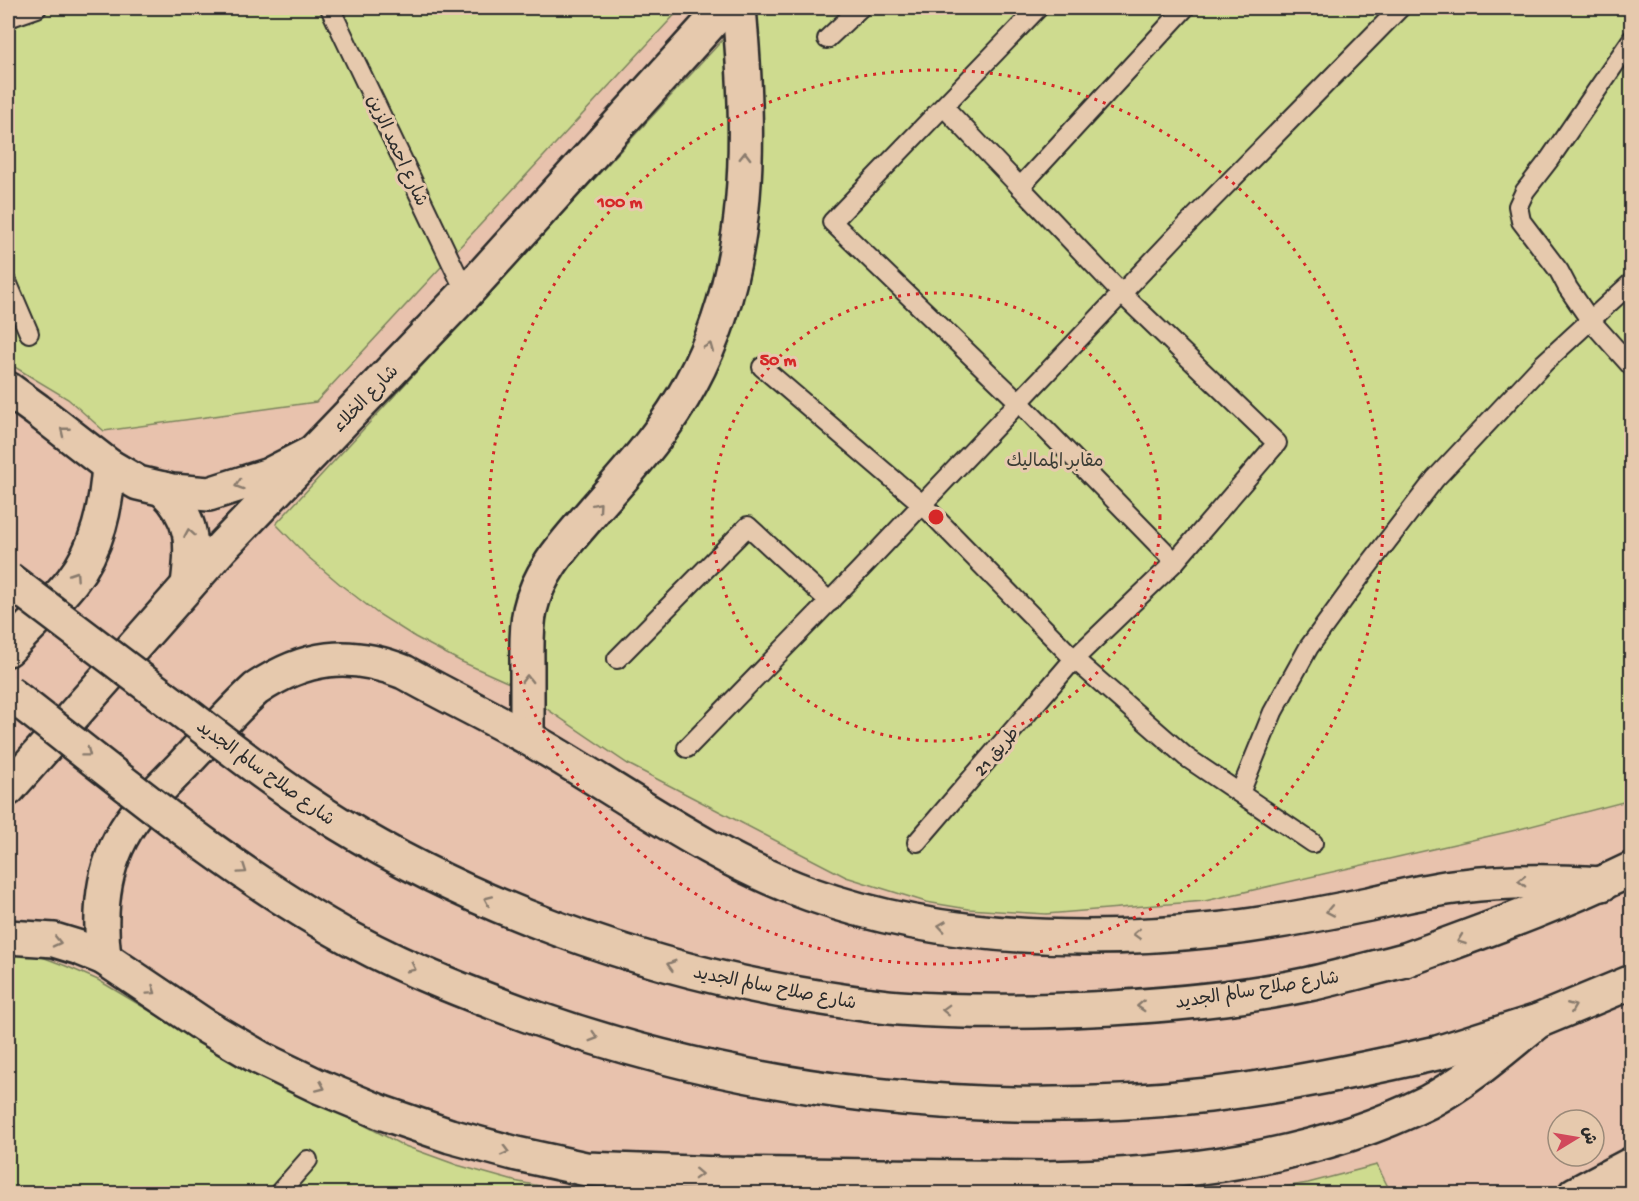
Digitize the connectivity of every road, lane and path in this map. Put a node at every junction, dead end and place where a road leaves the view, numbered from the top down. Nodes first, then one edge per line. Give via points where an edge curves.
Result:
1 (37, 8) edge
2 (330, 8) edge
3 (724, 8) edge
4 (738, 8) edge
5 (860, 8) edge
6 (1038, 8) edge
7 (1185, 8) edge
8 (1400, 8) edge
9 (8, 18) edge
10 (827, 39) dead end
11 (1632, 39) edge
12 (944, 107) junction
13 (1020, 187) junction
14 (1632, 282) edge
15 (8, 284) edge
16 (466, 293) junction
17 (1122, 294) junction
18 (1590, 320) junction
19 (29, 333) dead end
20 (1632, 366) edge
21 (762, 367) dead end
22 (8, 389) edge
23 (1019, 402) junction
24 (312, 453) junction
25 (109, 466) junction
26 (163, 489) junction
27 (922, 504) junction
28 (1175, 562) junction
29 (8, 579) edge
30 (188, 585) junction
31 (830, 602) junction
32 (8, 649) edge
33 (617, 659) dead end
34 (1074, 659) junction
35 (8, 692) edge
36 (526, 737) junction
37 (687, 748) dead end
38 (8, 789) edge
39 (1240, 793) junction
40 (917, 842) dead end
41 (1313, 843) dead end
42 (1632, 869) edge
43 (1602, 884) junction
44 (8, 937) edge
45 (104, 958) junction
46 (1632, 982) edge
47 (1538, 1021) junction
48 (308, 1160) dead end
49 (1632, 1164) edge
50 (278, 1194) edge
51 (1575, 1194) edge

1 - 9 lane
2 - 16 lane, شارع احمد الزين
3 - 16 main road, شارع الخلاء
36 -> 4 main road via 527,633 536,589 554,559 658,436 675,410 705,357 730,285 741,229 745,162
5 - 10 lane
6 - 12 lane
7 - 13 lane
8 - 17 lane
11 - 18 lane via 1518,206 1521,221
12 - 13 lane
12 - 23 lane via 832,222
13 - 17 lane
14 - 18 lane
15 - 19 lane
16 - 24 main road, شارع الخلاء
17 - 23 lane
17 - 28 lane, طريق 21 via 1277,443
18 - 20 lane
18 - 39 lane via 1435,479 1365,570 1309,646 1273,712
21 - 27 lane
25 -> 22 main road
23 - 27 lane
23 - 28 lane
24 -> 26 main road via 269,475 209,494
24 - 30 main road, شارع الخلاء
25 - 26 main road via 138,483
32 -> 25 main road via 73,580 88,554 104,507
30 -> 26 main road via 192,550 187,523 177,502
27 - 31 lane
27 - 34 lane
28 - 34 lane, طريق 21
43 -> 29 main road, شارع صلاح سالم الجديد, bridge via 1405,960 1306,985 1154,1005 1069,1010 898,1008 833,1000 705,975 636,956 569,933 441,879 382,849 288,791
30 - 38 main road, شارع الخلاء
31 - 33 lane via 748,526
31 - 37 lane
34 - 39 lane via 1186,757
34 - 40 lane, طريق 21
35 -> 47 main road, bridge via 218,853 353,940 424,974 573,1031 765,1080 927,1100 1063,1104 1136,1101 1253,1089 1362,1070 1437,1053
43 -> 36 main road via 1507,882 1460,886 1298,918 1152,934 1083,936 945,927 854,908 767,877 688,835
36 - 45 main road via 385,664 343,658 320,660 275,676 232,712 136,815 120,841 108,868 102,898
39 - 41 lane
42 - 43 main road, شارع صلاح سالم الجديد
44 -> 45 main road via 54,940
45 -> 47 main road via 205,1026 318,1086 450,1136 597,1169 1045,1178 1206,1167 1312,1144 1429,1101 1477,1071
47 -> 46 main road
48 - 50 lane
49 - 51 main road

